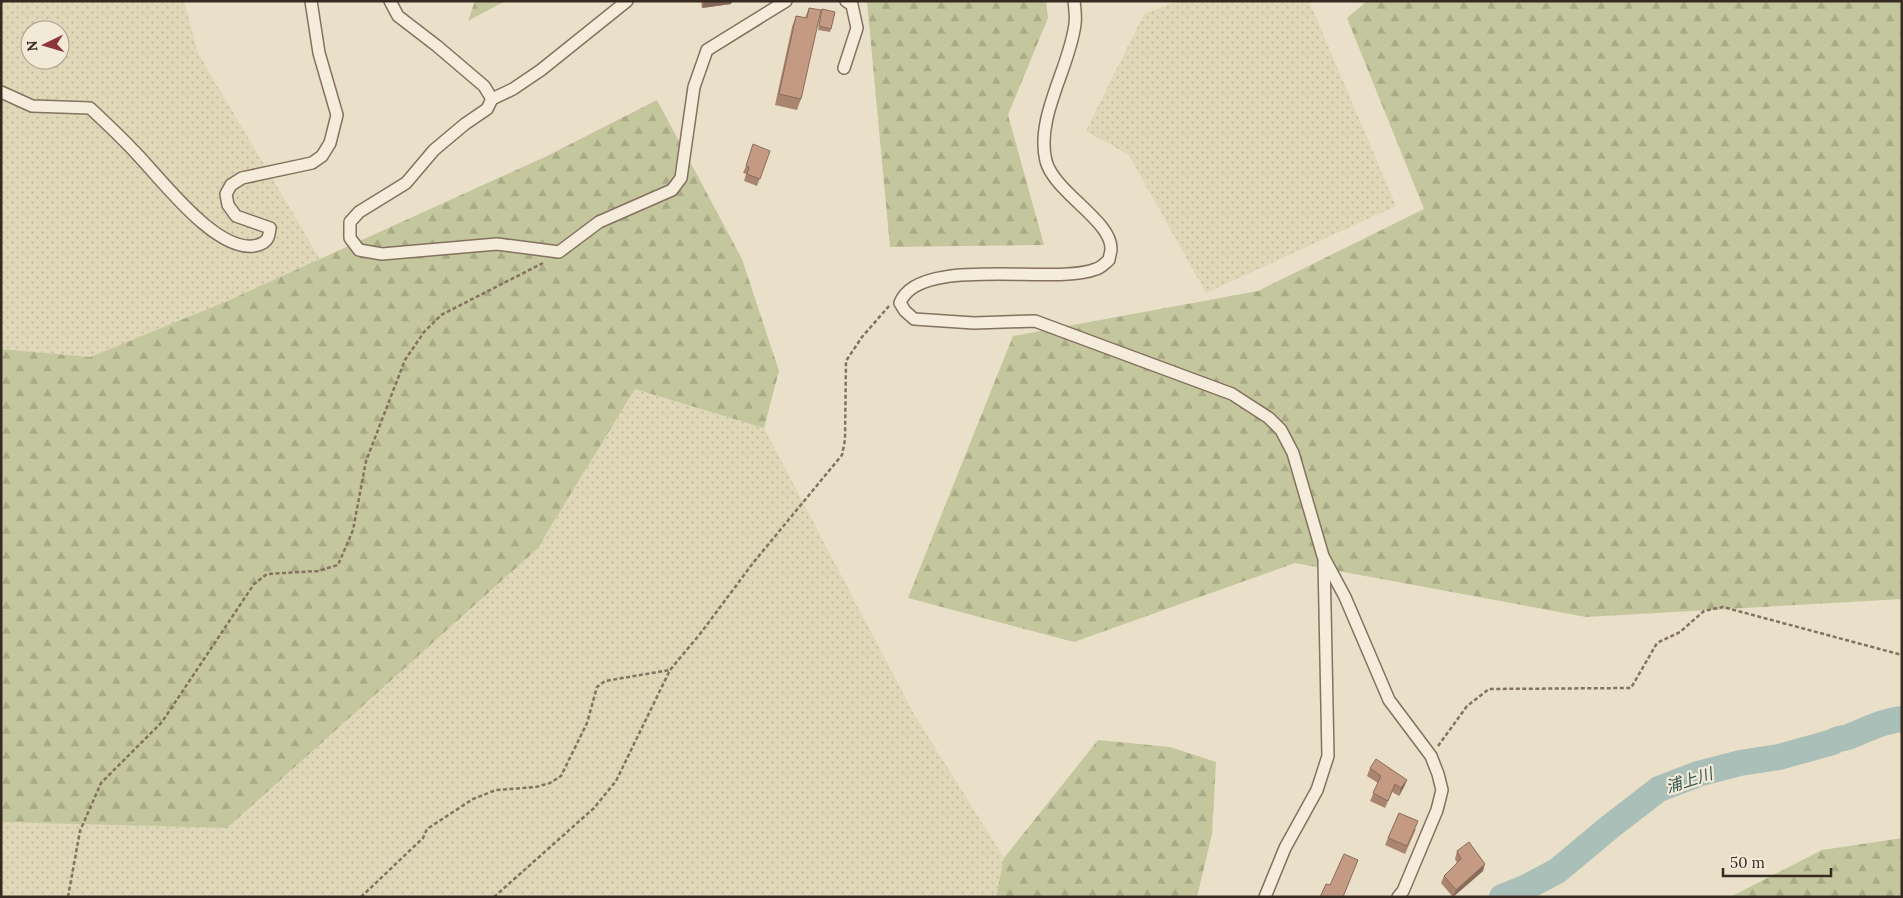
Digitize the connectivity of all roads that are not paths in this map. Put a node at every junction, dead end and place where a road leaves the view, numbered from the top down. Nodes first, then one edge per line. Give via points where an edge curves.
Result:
1 (311, 1) edge
2 (390, 1) edge
3 (627, 1) edge
4 (786, 1) edge
5 (846, 1) edge
6 (1074, 1) edge
7 (844, 68) dead end
8 (1, 92) edge
9 (492, 99) junction
10 (1324, 556) junction
11 (1265, 897) edge
12 (1398, 897) edge

1 - 8 street via 319,53 337,115 330,143 322,156 312,163 242,178 231,184 226,194 228,205 236,216 270,228 264,243 253,247 215,233 184,207 134,150 90,108 32,106
2 - 9 street via 398,16 484,86
3 - 9 street via 541,70
4 - 9 street via 707,50 694,87 681,178 672,190 599,222 560,252 497,244 382,254 359,250 350,238 350,222 406,183 434,150 487,109
5 - 7 street via 852,5 856,28
6 - 10 street via 1072,42 1044,129 1046,162 1057,182 1106,233 1112,247 1109,260 1097,269 1061,276 976,273 940,279 917,285 903,295 900,303 904,311 914,318 974,323 1035,321 1232,394 1269,418 1281,430 1293,453
10 - 11 street via 1328,756 1317,790 1286,848
10 - 12 street via 1389,700 1431,756 1442,790 1439,804

